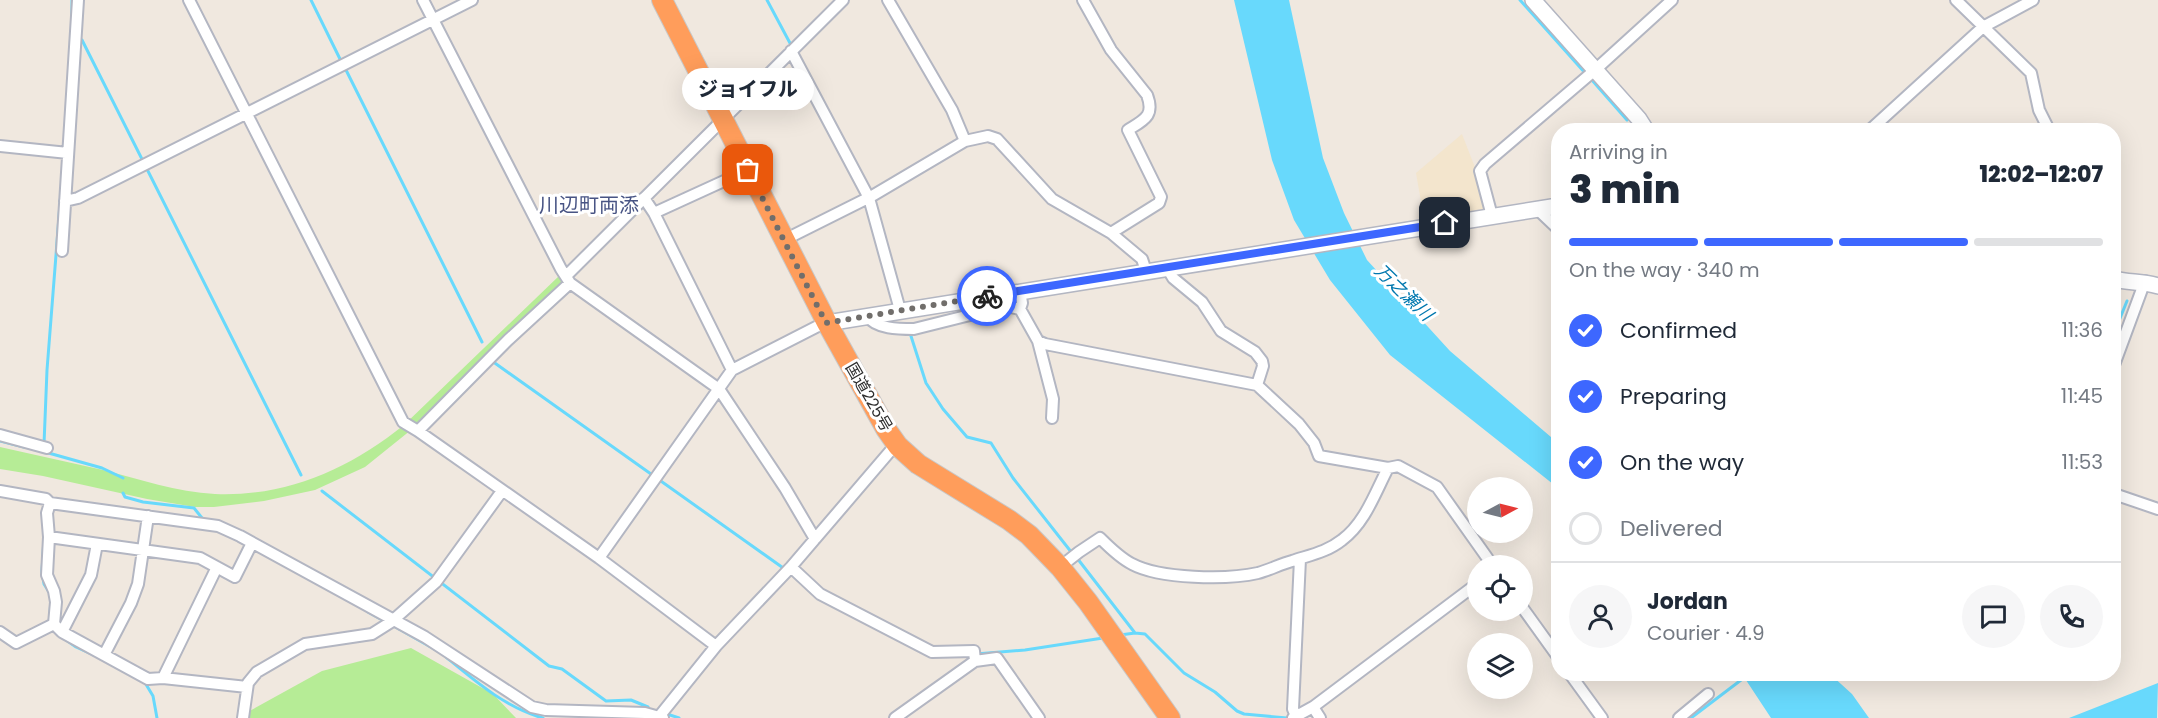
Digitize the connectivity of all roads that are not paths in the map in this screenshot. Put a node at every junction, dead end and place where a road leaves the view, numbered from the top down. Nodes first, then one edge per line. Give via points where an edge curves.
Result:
1 (78, 0) edge
2 (189, 0) edge
3 (423, 0) edge
4 (472, 0) edge
5 (662, 0) edge
6 (843, 0) edge
7 (888, 0) edge
8 (1083, 0) edge
9 (1533, 0) edge
10 (1672, 0) edge
11 (1956, 0) edge
12 (2033, 0) edge
13 (433, 19) junction
14 (1983, 27) junction
15 (791, 51) junction
16 (1590, 74) junction
17 (246, 113) junction
18 (722, 119) junction
19 (1642, 123) edge
20 (1878, 123) edge
21 (2046, 123) edge
22 (965, 141) junction
23 (0, 146) edge
24 (65, 152) junction
25 (748, 170) junction
26 (870, 197) junction
27 (644, 198) junction
28 (64, 201) junction
29 (1551, 207) edge
30 (1537, 209) junction
31 (654, 213) junction
32 (1492, 216) junction
33 (1551, 222) edge
34 (1111, 233) junction
35 (784, 240) junction
36 (62, 250) dead end
37 (1167, 268) junction
38 (1146, 271) junction
39 (568, 279) junction
40 (2121, 281) edge
41 (2152, 284) edge
42 (1020, 291) junction
43 (1020, 309) junction
44 (900, 310) junction
45 (867, 316) junction
46 (826, 323) junction
47 (1038, 340) junction
48 (2121, 350) edge
49 (732, 370) junction
50 (1257, 385) junction
51 (719, 389) junction
52 (1052, 418) dead end
53 (418, 431) junction
54 (0, 435) edge
55 (898, 446) junction
56 (47, 448) dead end
57 (1388, 468) junction
58 (0, 491) edge
59 (502, 491) junction
60 (2121, 497) edge
61 (50, 503) junction
62 (2158, 510) edge
63 (148, 516) junction
64 (48, 537) junction
65 (815, 539) junction
66 (252, 543) junction
67 (97, 544) junction
68 (142, 551) junction
69 (1485, 555) edge
70 (598, 558) junction
71 (1069, 559) junction
72 (1300, 559) junction
73 (217, 567) junction
74 (788, 569) junction
75 (1467, 591) edge
76 (1532, 621) edge
77 (391, 622) junction
78 (58, 628) junction
79 (0, 632) edge
80 (716, 646) junction
81 (1551, 647) edge
82 (104, 655) junction
83 (975, 657) junction
84 (163, 678) junction
85 (1575, 681) edge
86 (247, 687) junction
87 (1708, 694) dead end
88 (1313, 707) junction
89 (660, 717) edge
90 (1294, 717) edge
91 (243, 718) edge
92 (895, 718) edge
93 (1039, 718) edge
94 (1170, 718) edge
95 (1320, 718) edge
96 (1602, 718) edge
97 (1679, 718) edge

1 - 24 street
2 - 17 street
3 - 13 street
4 - 13 street
5 - 18 highway, 国道225号
6 - 15 street
7 - 22 street via 952,110
8 - 34 street via 1121,66 1150,103 1148,115 1128,130 1161,197 1159,203
9 - 16 main road
10 - 16 street
11 - 14 street
12 - 14 street
13 - 17 street
13 - 39 street
14 - 20 street
14 - 21 street via 2031,73
15 - 18 street
15 - 26 street
16 - 19 main road
16 - 32 street via 1480,171
17 - 28 street via 78,198
17 - 53 street via 396,408 404,422
18 - 25 highway, 国道225号
18 - 27 street
22 - 26 street
22 - 34 street via 988,136 997,139 1052,199
23 - 24 street
24 - 28 street
25 - 31 street
25 - 35 highway, 国道225号
26 - 35 street
26 - 44 street
27 - 31 street
27 - 39 street
28 - 36 street
29 - 30 main road
30 - 32 main road
30 - 33 street
31 - 49 street
32 - 37 main road
34 - 38 street via 1142,259
35 - 46 highway, 国道225号
37 - 38 main road
37 - 50 street via 1173,278 1203,302 1221,332 1260,357 1263,366
38 - 42 main road
39 - 51 street
39 - 53 street
40 - 41 main road
41 - 48 street
42 - 43 street
42 - 44 main road
43 - 45 street via 1006,306 914,329 881,326
43 - 47 street
44 - 45 main road
45 - 46 main road
46 - 49 street
46 - 55 highway, 国道225号
47 - 50 street
47 - 52 street via 1053,399
49 - 51 street
50 - 57 street via 1299,424 1314,443 1318,456
51 - 65 street
51 - 70 street
53 - 59 street
54 - 56 street
55 - 65 street
55 - 71 highway, 国道225号 via 918,464
57 - 69 street via 1398,466 1437,487
57 - 72 street via 1360,524 1331,548
58 - 61 street
59 - 70 street
59 - 77 street via 438,580
60 - 62 street
61 - 63 street
61 - 64 street
63 - 66 street via 218,526
63 - 68 street
64 - 67 street
64 - 78 street via 47,575 54,591
65 - 74 street
66 - 73 street via 235,577
66 - 77 street
67 - 68 street
67 - 78 street via 91,575
68 - 73 street via 200,558
68 - 82 street via 138,584
70 - 80 street
71 - 72 street via 1100,538 1137,566 1166,574 1254,574
71 - 94 highway, 国道225号 via 1088,602
72 - 90 street
73 - 84 street
74 - 80 street
74 - 83 street via 820,594 933,652 974,651
75 - 88 street
76 - 81 street
77 - 86 street via 372,634 305,644 257,672
77 - 89 street via 425,637 532,707
78 - 79 street via 16,643
78 - 82 street
80 - 89 street
82 - 84 street via 148,679
83 - 92 street
83 - 93 street via 997,658
84 - 86 street
85 - 96 street
86 - 91 street
87 - 97 street
88 - 90 street
88 - 95 street

